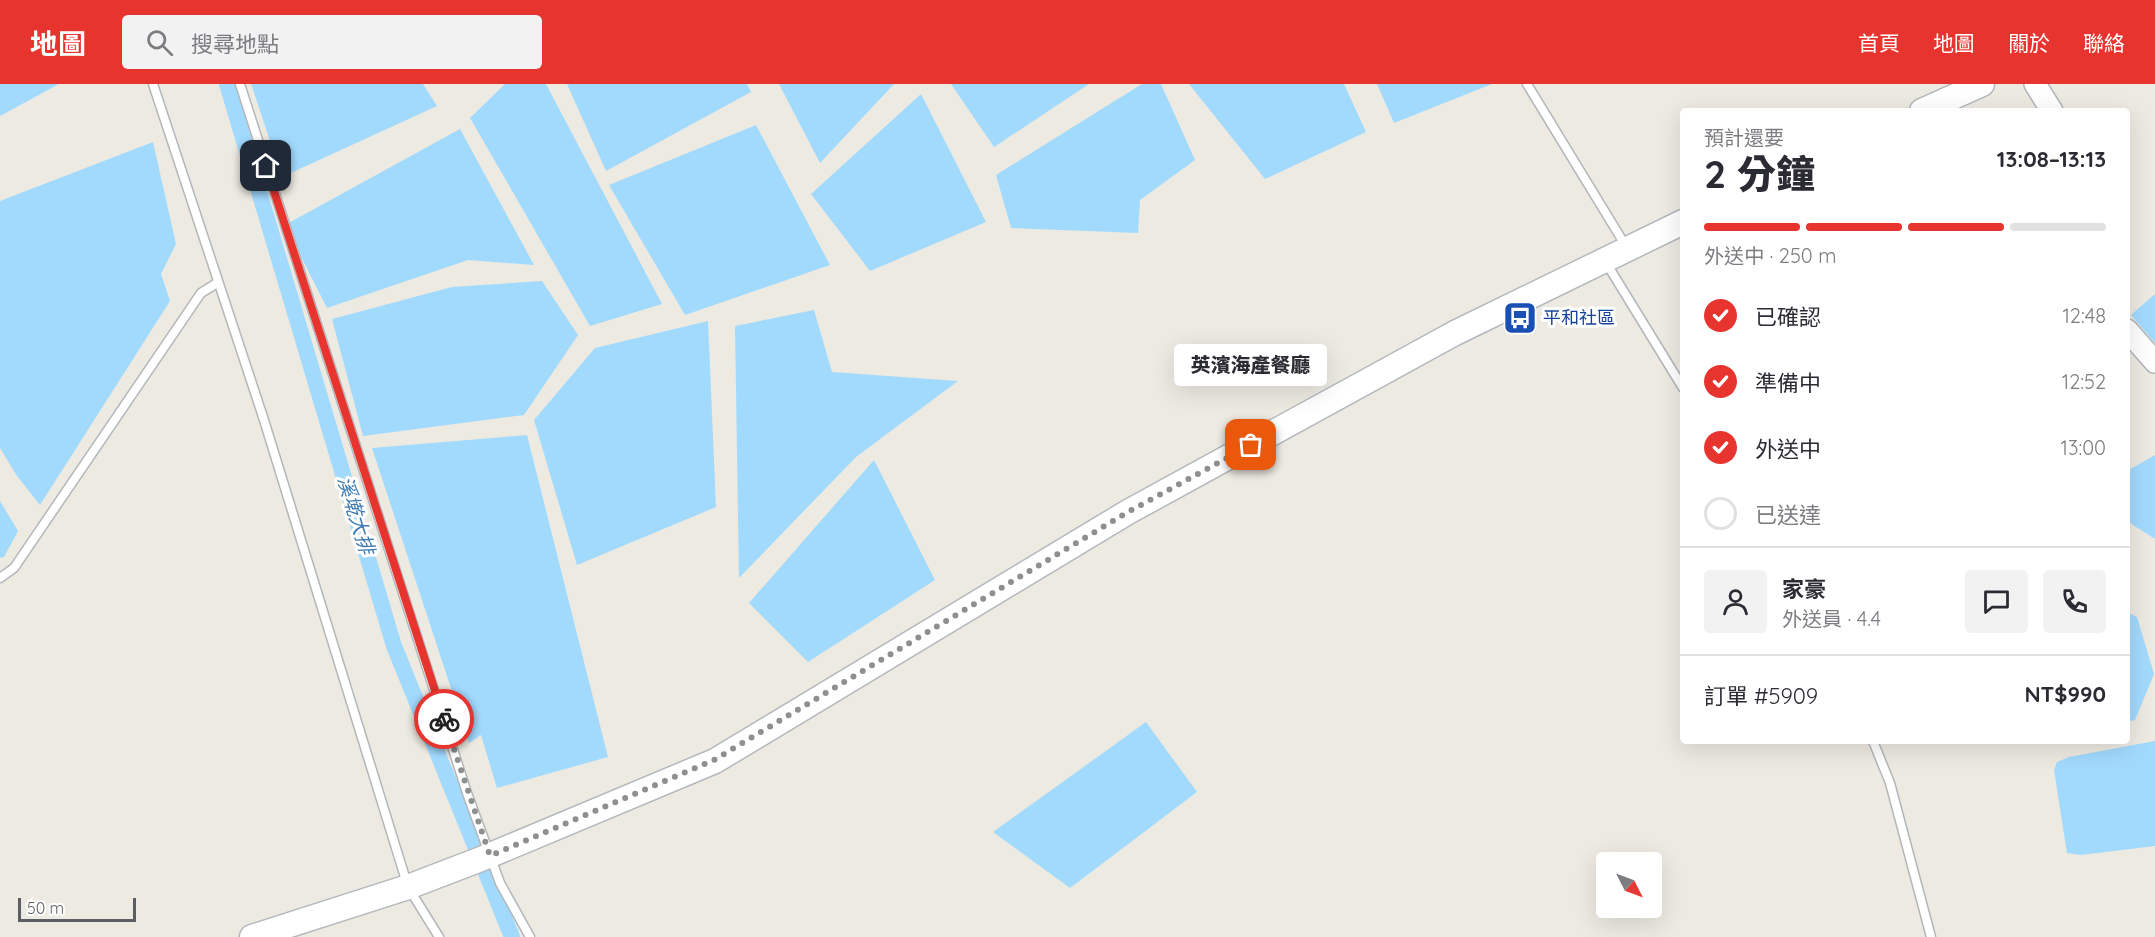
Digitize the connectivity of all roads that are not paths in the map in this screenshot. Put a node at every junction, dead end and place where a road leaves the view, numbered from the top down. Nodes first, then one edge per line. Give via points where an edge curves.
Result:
1 (153, 84) edge
2 (240, 84) edge
3 (1527, 84) edge
4 (1982, 84) edge
5 (2035, 84) edge
6 (1929, 108) edge
7 (2050, 108) edge
8 (1680, 223) edge
9 (1627, 249) junction
10 (1605, 260) junction
11 (217, 283) junction
12 (2130, 333) edge
13 (2155, 362) edge
14 (1680, 383) edge
15 (0, 578) edge
16 (1874, 744) edge
17 (485, 858) junction
18 (413, 885) junction
19 (252, 937) edge
20 (439, 937) edge
21 (530, 937) edge
22 (1931, 937) edge

1 - 11 lane
2 - 17 lane
3 - 9 lane
4 - 6 main road
5 - 7 street
8 - 9 main road
9 - 10 main road
10 - 14 lane
10 - 17 main road via 1455,333 1128,512 714,760
11 - 15 lane via 201,293 14,568
11 - 18 lane
12 - 13 street
16 - 22 lane via 1890,783
17 - 18 main road
17 - 21 lane
18 - 19 main road
18 - 20 lane

